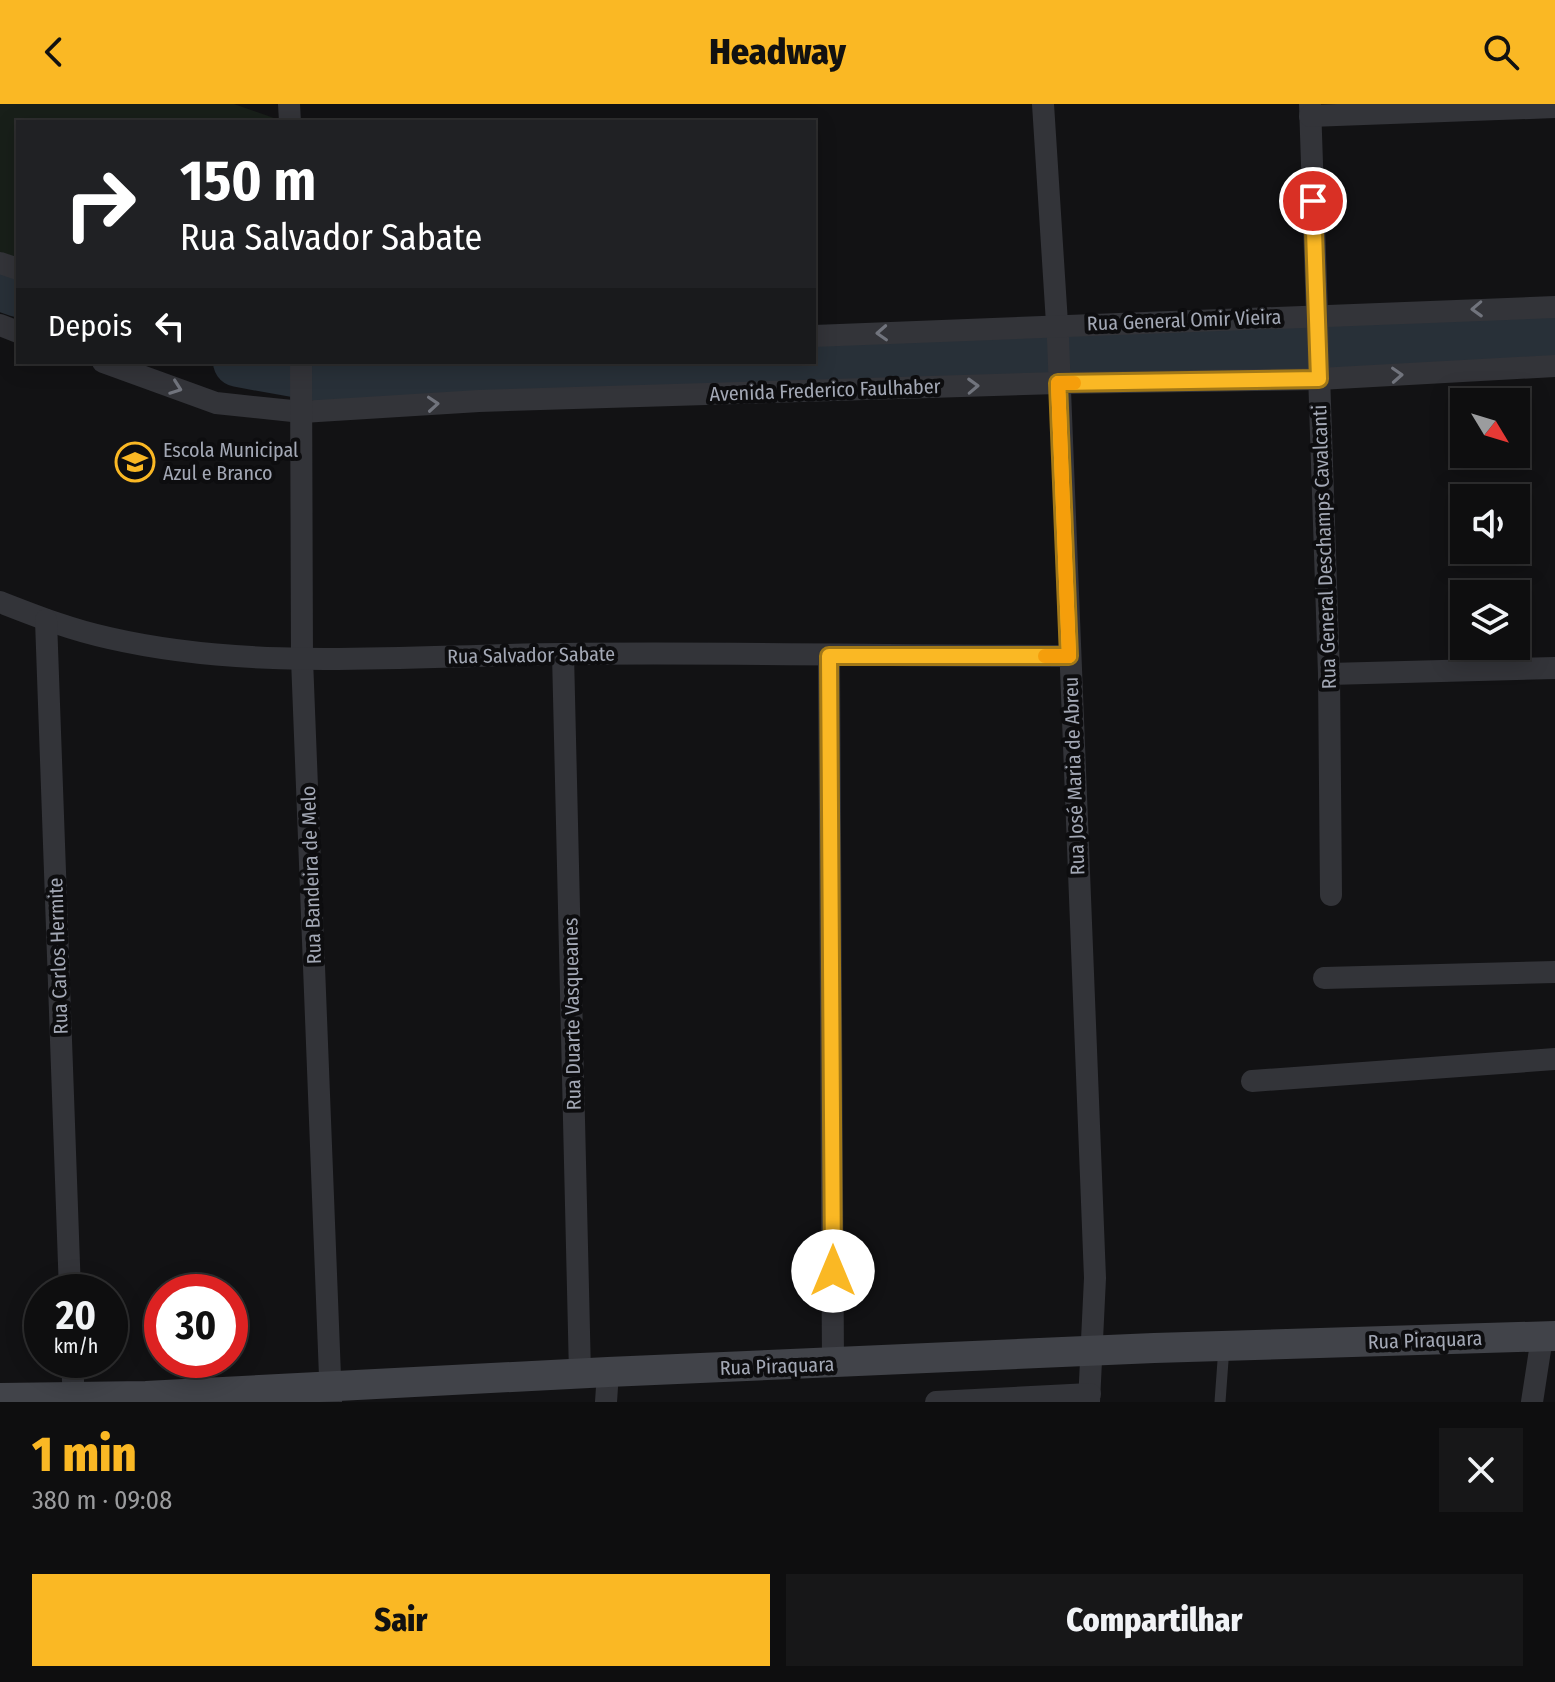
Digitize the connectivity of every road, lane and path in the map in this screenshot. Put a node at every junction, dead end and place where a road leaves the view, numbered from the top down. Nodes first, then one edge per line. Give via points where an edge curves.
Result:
1 (1043, 104) edge
2 (1555, 107) edge
3 (1310, 110) edge
4 (1555, 307) edge
5 (1317, 322) junction
6 (1057, 332) junction
7 (816, 336) edge
8 (109, 364) edge
9 (301, 364) edge
10 (1555, 366) edge
11 (1319, 373) junction
12 (1058, 377) junction
13 (301, 404) junction
14 (0, 602) edge
15 (46, 620) junction
16 (563, 654) junction
17 (829, 656) junction
18 (1069, 656) junction
19 (302, 659) junction
20 (1555, 668) edge
21 (1329, 674) junction
22 (1331, 895) dead end
23 (1555, 972) edge
24 (1324, 978) dead end
25 (1555, 1059) edge
26 (1252, 1081) dead end
27 (69, 1274) edge
28 (1548, 1337) edge
29 (1224, 1346) junction
30 (1093, 1351) junction
31 (833, 1363) junction
32 (594, 1373) junction
33 (73, 1378) edge
34 (331, 1394) edge
35 (0, 1398) edge
36 (1090, 1398) edge
37 (74, 1399) edge
38 (606, 1402) edge
39 (936, 1402) edge
40 (1220, 1402) edge
41 (1532, 1402) edge

1 - 6 street, Rua José Maria de Abreu
2 - 3 street
3 - 5 street, Rua General Deschamps Cavalcanti
4 -> 5 street, Rua General Omir Vieira
5 - 6 street, Rua General Omir Vieira
5 - 11 street, Rua General Deschamps Cavalcanti
6 -> 7 street, Rua General Omir Vieira
6 - 12 street, Rua José Maria de Abreu
8 -> 13 street, Avenida Frederico Faulhaber via 216,403
9 - 13 street, Rua Bandeira de Melo
11 -> 10 street, Avenida Frederico Faulhaber
11 - 12 street, Avenida Frederico Faulhaber
11 - 21 street, Rua General Deschamps Cavalcanti
13 -> 12 street, Avenida Frederico Faulhaber
12 - 18 street, Rua José Maria de Abreu
13 - 19 street, Rua Bandeira de Melo
14 - 15 street, Rua Salvador Sabate
15 - 19 street, Rua Salvador Sabate via 168,649
15 - 27 street, Rua Carlos Hermite
16 - 17 street, Rua Salvador Sabate
16 - 19 street, Rua Salvador Sabate
16 - 32 street, Rua Duarte Vasqueanes
17 - 18 street, Rua Salvador Sabate
17 - 31 street
18 - 30 street, Rua José Maria de Abreu via 1095,1278
19 - 34 street, Rua Bandeira de Melo
20 - 21 street
21 - 22 street, Rua General Deschamps Cavalcanti
23 - 24 street
25 - 26 street
28 - 29 main road, Rua Piraquara
28 - 41 street
29 - 30 main road, Rua Piraquara
29 - 40 lane
30 - 31 main road, Rua Piraquara
30 - 36 street, Rua José Maria de Abreu
31 - 32 main road, Rua Piraquara
32 - 34 main road, Rua Piraquara
32 - 38 street, Rua Duarte Vasqueanes
33 - 37 street
34 - 37 main road, Rua Piraquara
35 - 37 main road, Rua Piraquara
36 - 39 street

